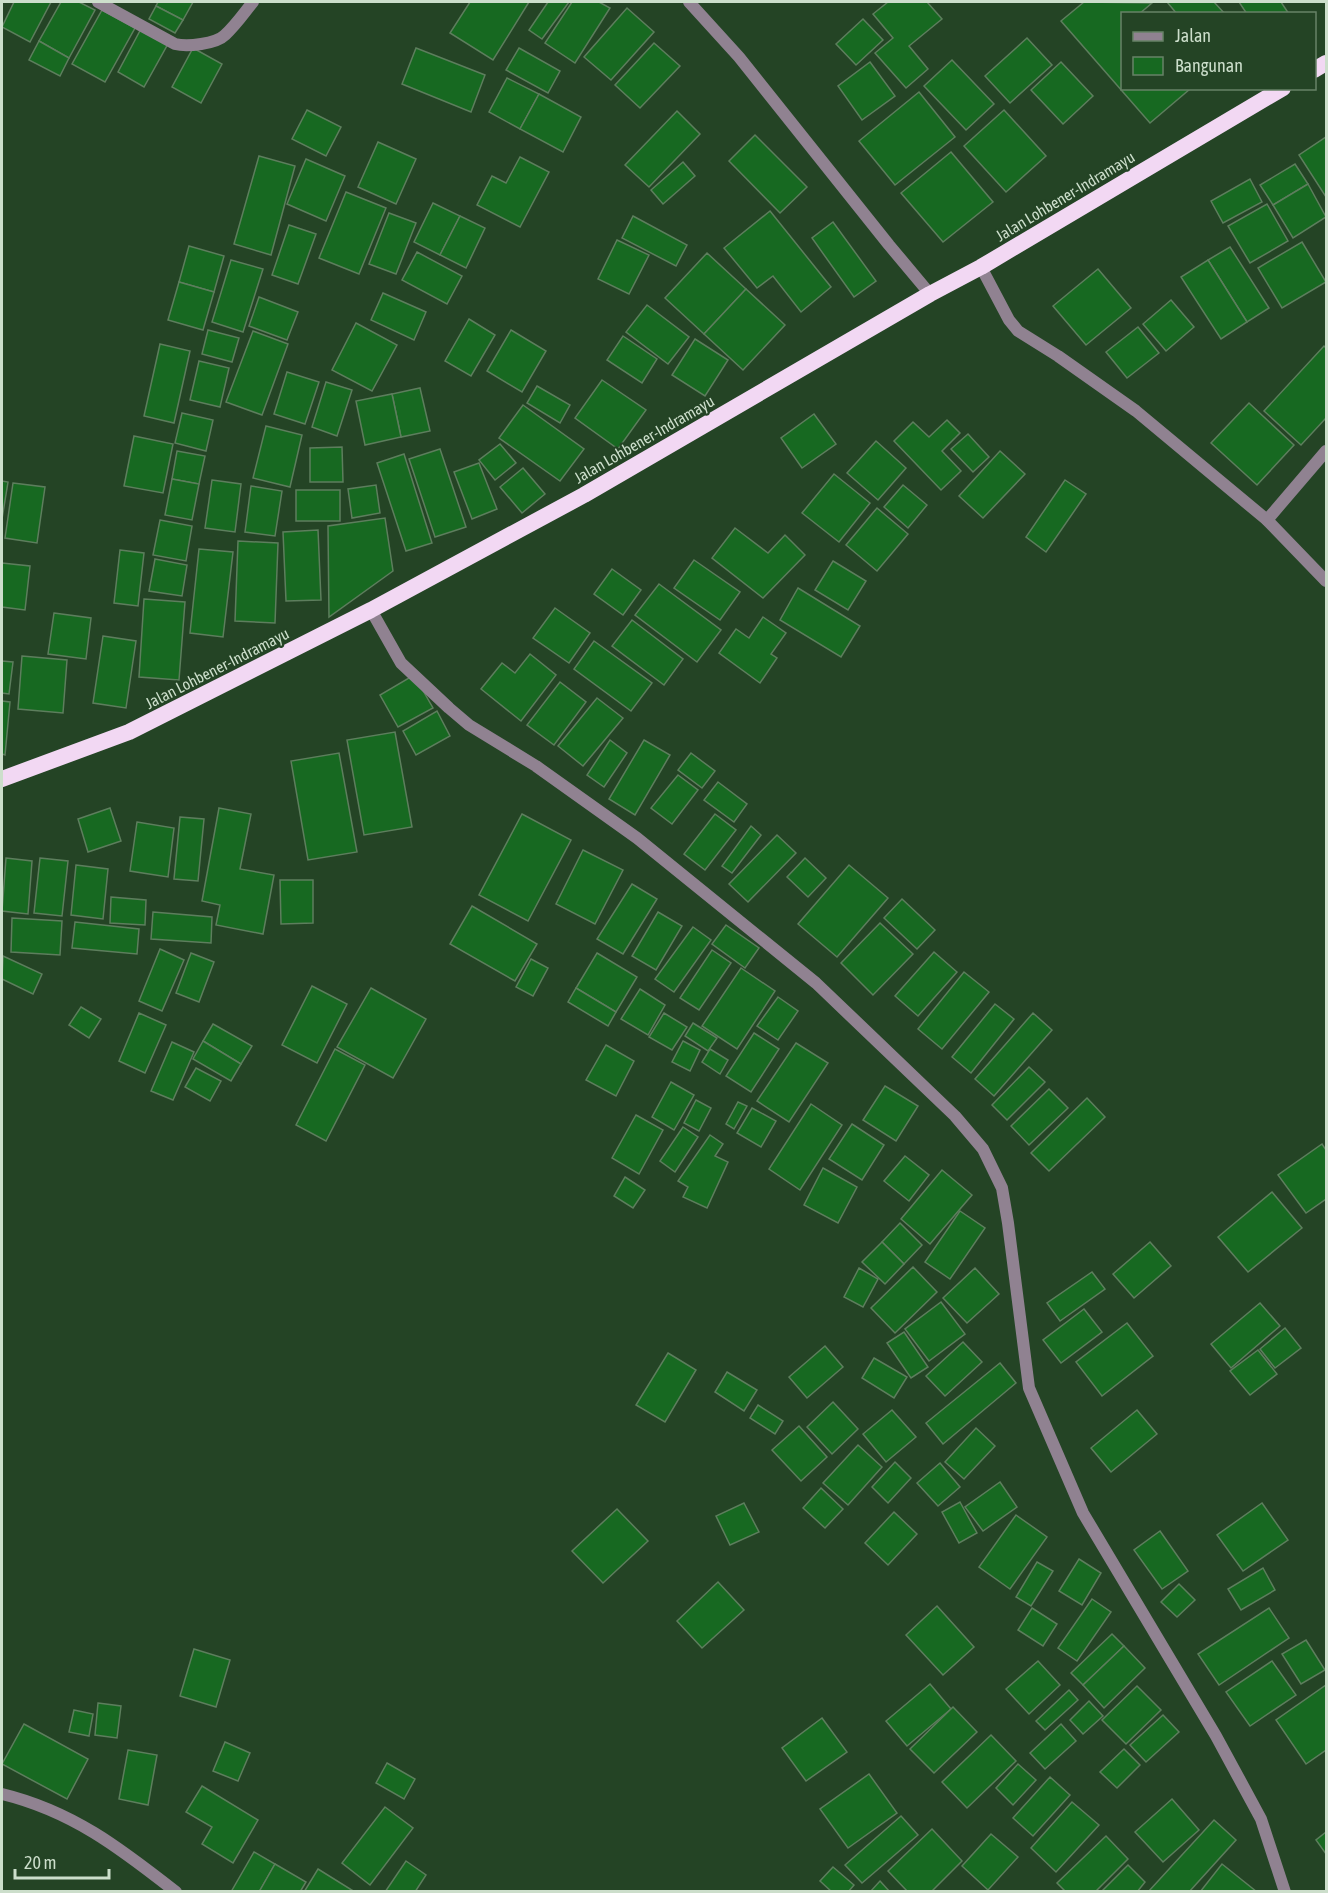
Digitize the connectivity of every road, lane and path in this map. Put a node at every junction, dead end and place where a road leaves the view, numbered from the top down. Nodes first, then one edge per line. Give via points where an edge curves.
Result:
1 (98, 2) edge
2 (253, 2) edge
3 (689, 2) edge
4 (1280, 90) edge
5 (981, 267) junction
6 (930, 294) junction
7 (1326, 451) edge
8 (1267, 520) junction
9 (1326, 581) edge
10 (371, 610) junction
11 (2, 779) edge
12 (2, 1794) edge
13 (176, 1892) edge
14 (1285, 1892) edge

1 - 2 street via 182,46 224,38
3 - 6 street via 739,57
4 - 5 highway, Jalan Lohbener-Indramayu
5 - 6 highway, Jalan Lohbener-Indramayu
5 - 8 street via 1018,331 1137,411
6 - 10 highway, Jalan Lohbener-Indramayu via 584,495
7 - 8 street
8 - 9 street
10 - 11 highway, Jalan Lohbener-Indramayu via 129,732
10 - 14 street via 401,663 449,708 637,838 816,982 984,1149 1002,1188 1029,1388 1083,1513 1261,1819
12 - 13 street via 30,1801 78,1822 128,1854

